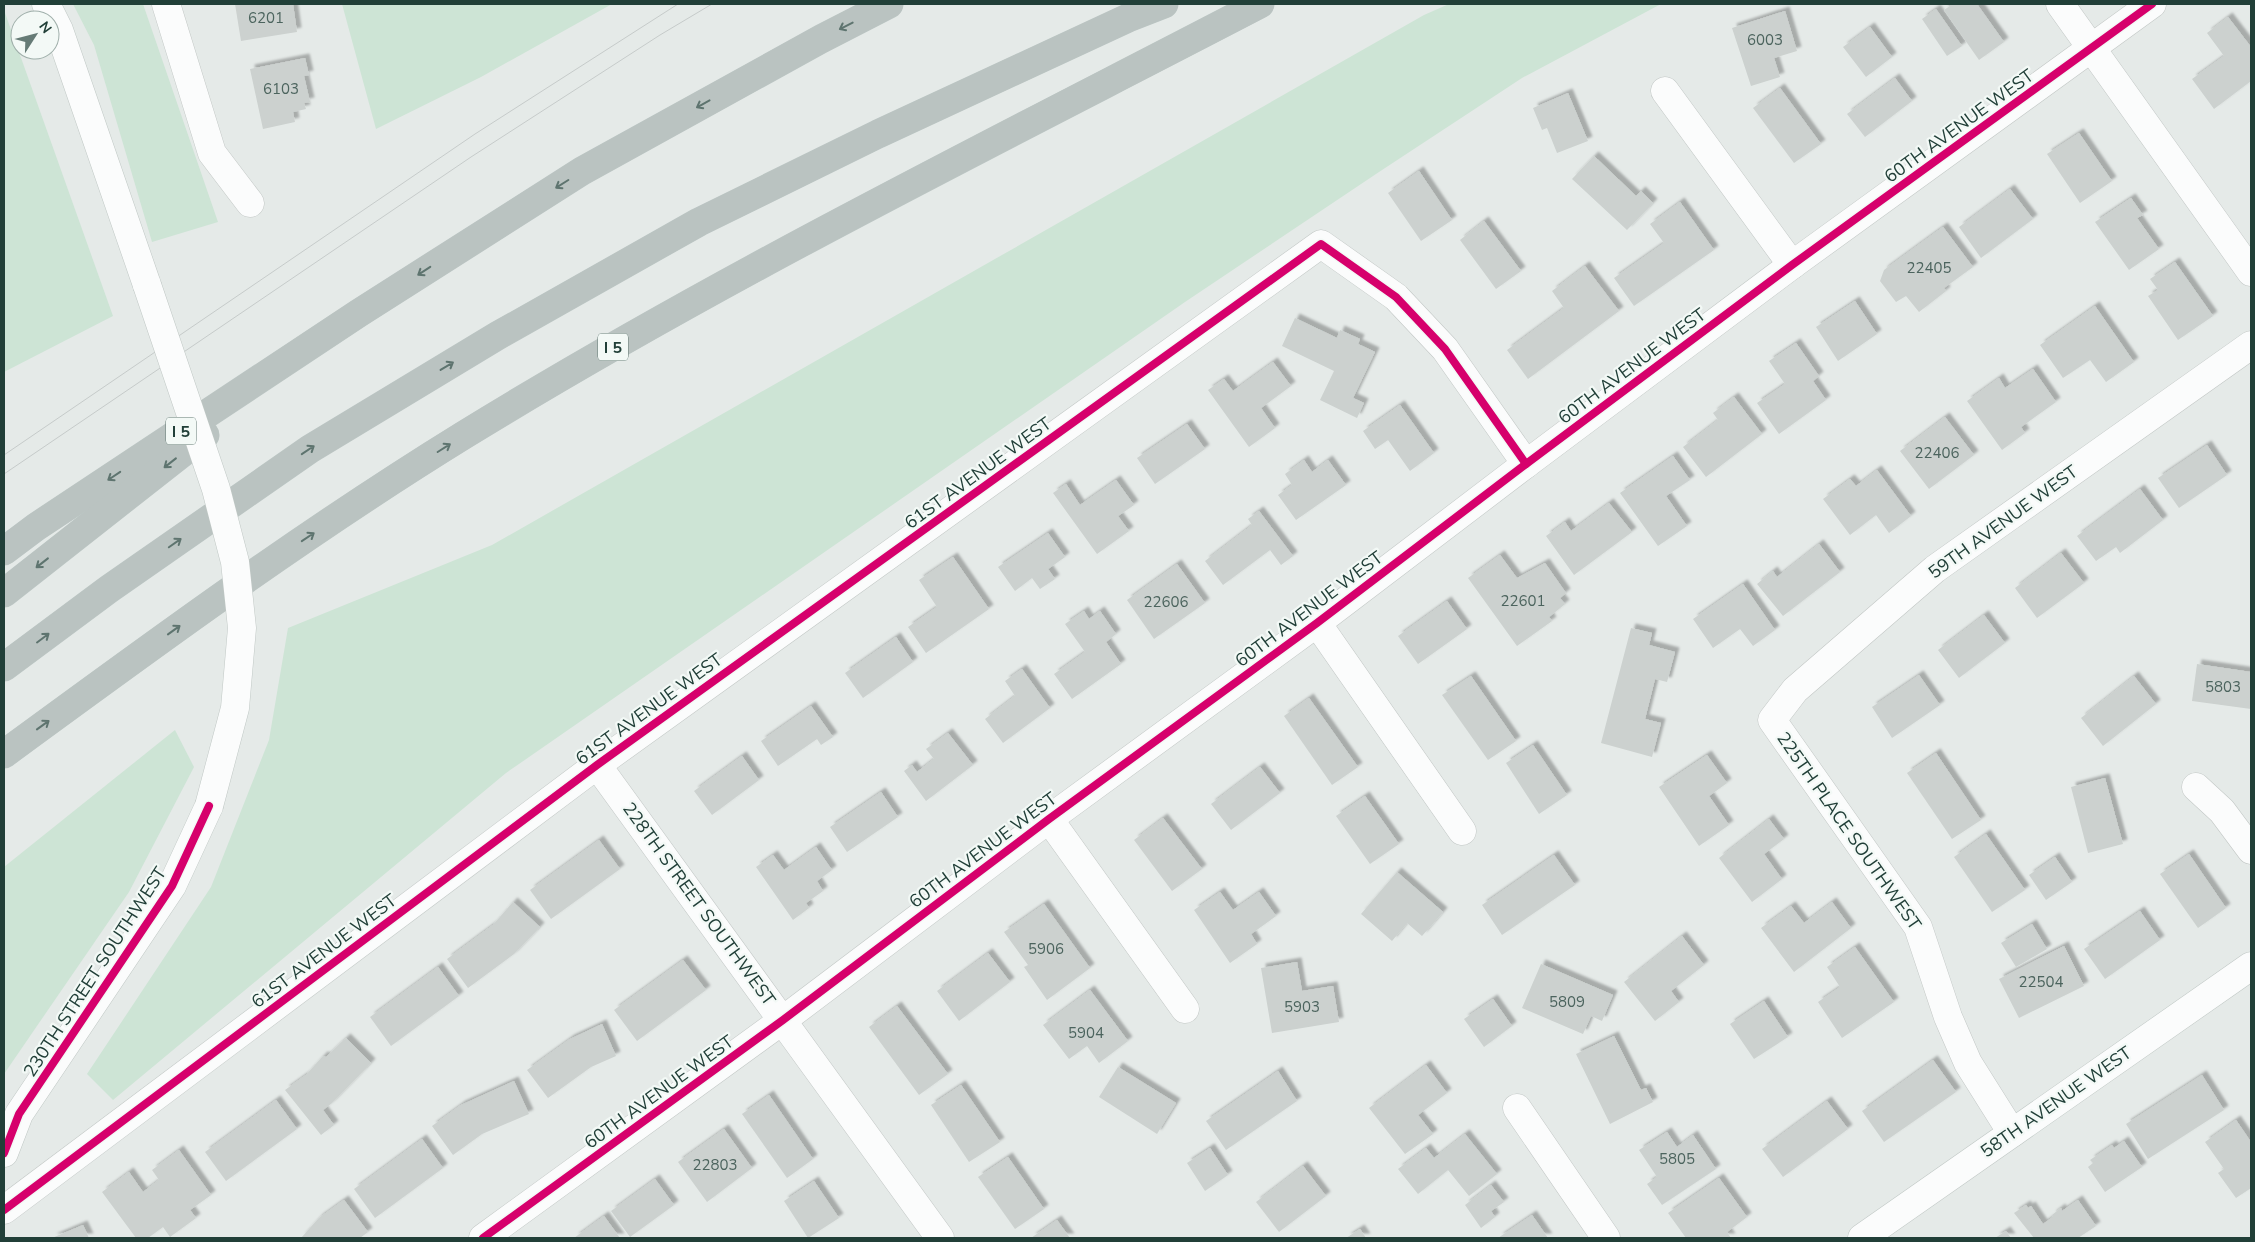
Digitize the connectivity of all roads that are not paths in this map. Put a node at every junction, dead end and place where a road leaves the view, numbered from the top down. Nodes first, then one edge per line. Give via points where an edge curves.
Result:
1 (46, 4) edge
2 (166, 4) edge
3 (889, 4) edge
4 (1164, 4) edge
5 (1260, 4) edge
6 (2060, 4) edge
7 (2152, 4) edge
8 (2093, 48) junction
9 (1666, 90) dead end
10 (250, 203) dead end
11 (1792, 265) junction
12 (2251, 272) edge
13 (359, 314) junction
14 (2251, 345) edge
15 (1526, 464) junction
16 (4, 551) edge
17 (4, 593) edge
18 (1317, 623) junction
19 (4, 667) edge
20 (1772, 720) joint
21 (4, 754) edge
22 (597, 765) junction
23 (2196, 787) dead end
24 (1049, 819) junction
25 (1462, 831) dead end
26 (2251, 850) edge
27 (2249, 974) edge
28 (1185, 1009) dead end
29 (783, 1020) junction
30 (1517, 1108) dead end
31 (2012, 1133) junction
32 (4, 1153) edge
33 (4, 1210) edge
34 (484, 1238) edge
35 (940, 1238) edge
36 (1606, 1238) edge
37 (1862, 1238) edge

1 - 32 street, 230TH STREET SOUTHWEST, bridge via 59,30 216,489 234,562 242,628 235,708 209,806 172,886 20,1114
2 - 10 street via 212,153
3 -> 13 highway, I 5 via 582,171
19 -> 4 highway via 109,589 310,449 497,336 708,218 878,134
21 -> 5 highway, I 5 via 192,617 369,495 462,436 596,356 891,195
6 - 8 street
7 - 8 street, 60TH AVENUE WEST
8 - 11 street, 60TH AVENUE WEST
8 - 12 street
9 - 11 street
11 - 15 street, 60TH AVENUE WEST
13 -> 16 highway, I 5
13 -> 17 highway
14 - 20 street, 59TH AVENUE WEST via 1935,569 1795,690
15 - 18 street, 60TH AVENUE WEST
15 - 22 street, 61ST AVENUE WEST via 1445,349 1396,296 1321,244
18 - 24 street, 60TH AVENUE WEST
18 - 25 street
20 - 31 street, 225TH PLACE SOUTHWEST via 1918,927 1948,1017 1968,1063
22 - 29 street, 228TH STREET SOUTHWEST
22 - 33 street, 61ST AVENUE WEST
23 - 26 street via 2222,811
24 - 28 street
24 - 29 street, 60TH AVENUE WEST
27 - 31 street, 58TH AVENUE WEST
29 - 34 street, 60TH AVENUE WEST
29 - 35 street, 228TH STREET SOUTHWEST
30 - 36 street
31 - 37 street, 58TH AVENUE WEST

